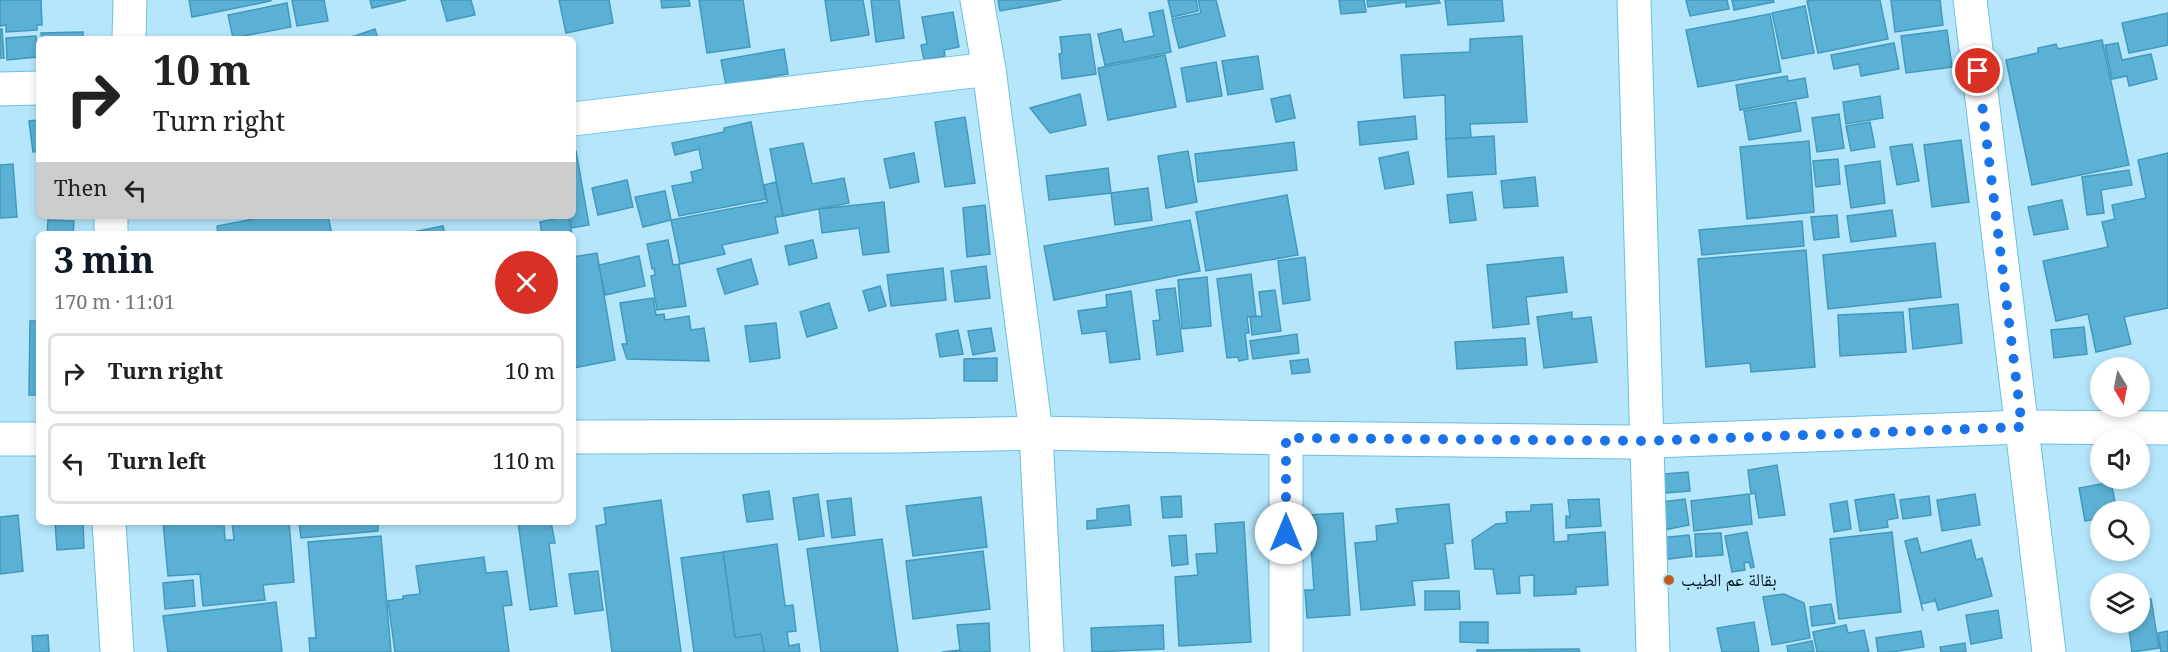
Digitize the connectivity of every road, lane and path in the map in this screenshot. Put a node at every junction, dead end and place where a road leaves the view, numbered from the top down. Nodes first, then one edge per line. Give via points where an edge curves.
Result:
1 (130, 0) edge
2 (977, 0) edge
3 (1634, 0) edge
4 (1970, 0) edge
5 (129, 36) edge
6 (990, 69) junction
7 (36, 88) edge
8 (0, 90) edge
9 (576, 119) edge
10 (2022, 427) junction
11 (2168, 428) edge
12 (1036, 433) junction
13 (576, 437) edge
14 (1286, 438) junction
15 (0, 439) edge
16 (36, 439) edge
17 (1646, 441) junction
18 (109, 525) edge
19 (117, 652) edge
20 (1047, 652) edge
21 (1286, 652) edge
22 (1653, 652) edge
23 (2049, 652) edge

1 - 5 street
2 - 6 street
3 - 17 street
4 - 10 street
6 - 9 street
6 - 12 street
7 - 8 street
10 - 11 street
10 - 17 street
10 - 23 street
12 - 13 street
12 - 14 street
12 - 20 street
14 - 17 street
14 - 21 street
15 - 16 street
17 - 22 street
18 - 19 street

